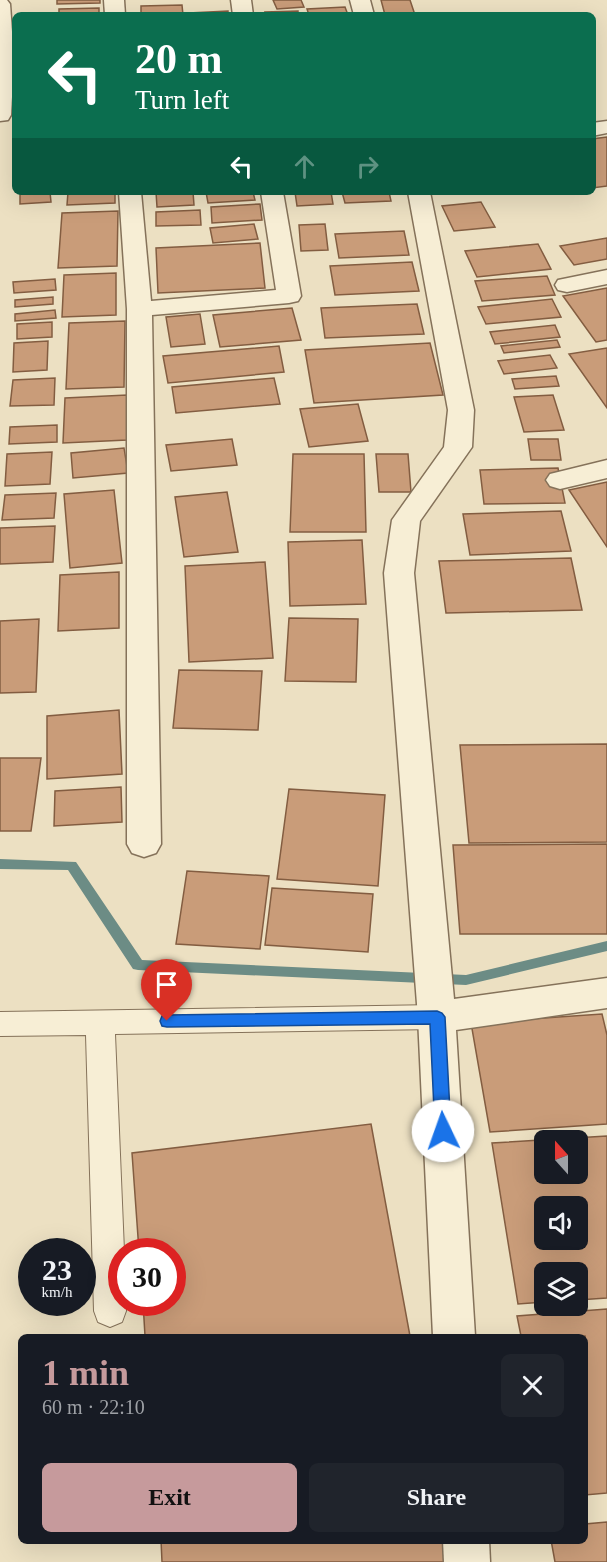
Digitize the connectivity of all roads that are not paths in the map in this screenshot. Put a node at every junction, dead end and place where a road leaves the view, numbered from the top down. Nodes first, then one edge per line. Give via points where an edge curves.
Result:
1 (0, 4) edge
2 (2, 26) edge
3 (1, 90) edge
4 (0, 115) edge
5 (130, 195) edge
6 (272, 195) edge
7 (420, 195) edge
8 (607, 277) edge
9 (567, 285) dead end
10 (139, 309) junction
11 (607, 469) edge
12 (560, 480) dead end
13 (144, 844) dead end
14 (607, 993) edge
15 (436, 1007) junction
16 (100, 1022) junction
17 (0, 1024) edge
18 (108, 1253) edge
19 (454, 1334) edge
20 (466, 1544) edge
21 (467, 1562) edge

1 - 2 street
2 - 3 street
3 - 4 street
5 - 10 street
6 - 10 street via 289,296
7 - 15 street via 461,410 458,447 406,520 399,573
8 - 9 street
10 - 13 street
11 - 12 street
14 - 15 street
15 - 16 lane
15 - 19 street
16 - 17 lane
16 - 18 lane
20 - 21 street

